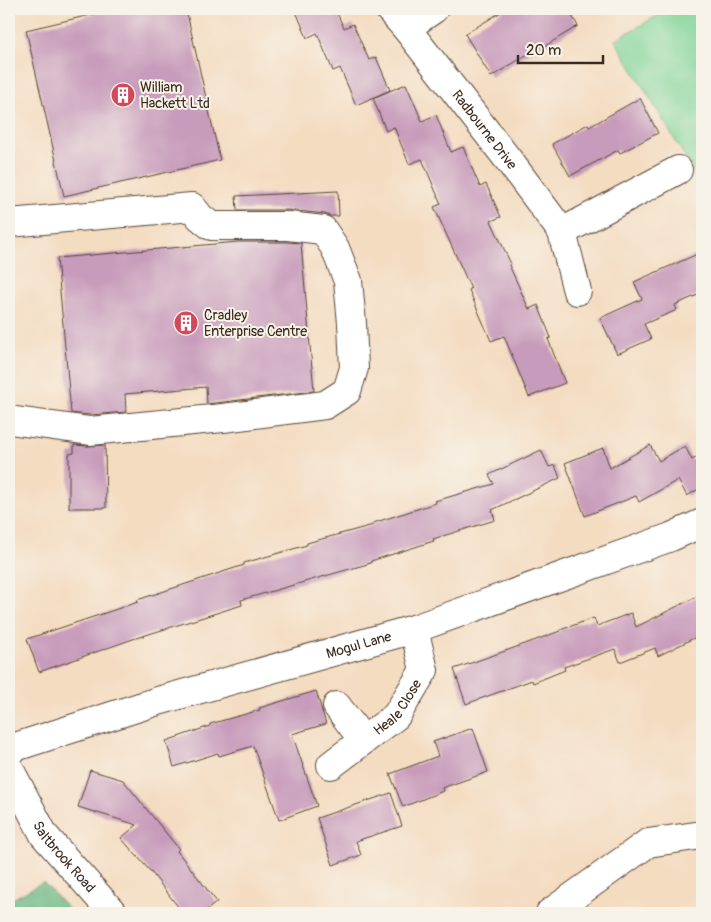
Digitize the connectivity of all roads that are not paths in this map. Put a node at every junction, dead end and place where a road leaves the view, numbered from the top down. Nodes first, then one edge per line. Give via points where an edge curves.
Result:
1 (434, 9) edge
2 (397, 19) edge
3 (678, 170) dead end
4 (9, 223) edge
5 (562, 232) junction
6 (577, 291) dead end
7 (9, 420) edge
8 (702, 523) edge
9 (414, 629) junction
10 (337, 706) dead end
11 (363, 740) junction
12 (9, 749) edge
13 (331, 765) dead end
14 (9, 768) edge
15 (702, 835) edge
16 (113, 913) edge
17 (550, 913) edge

1 - 2 street, Radbourne Drive
2 - 5 street, Radbourne Drive
3 - 5 street
4 - 7 street via 192,207 211,226 288,226 323,230 335,248 348,281 354,368 346,391 325,406 90,431
5 - 6 street, Radbourne Drive
8 - 9 street, Mogul Lane
9 - 11 street, Heale Close via 424,670 396,716
9 - 12 street, Mogul Lane via 158,701
10 - 11 street
11 - 13 street, Heale Close
14 - 16 street, Saltbrook Road via 44,835
15 - 17 street via 648,843

